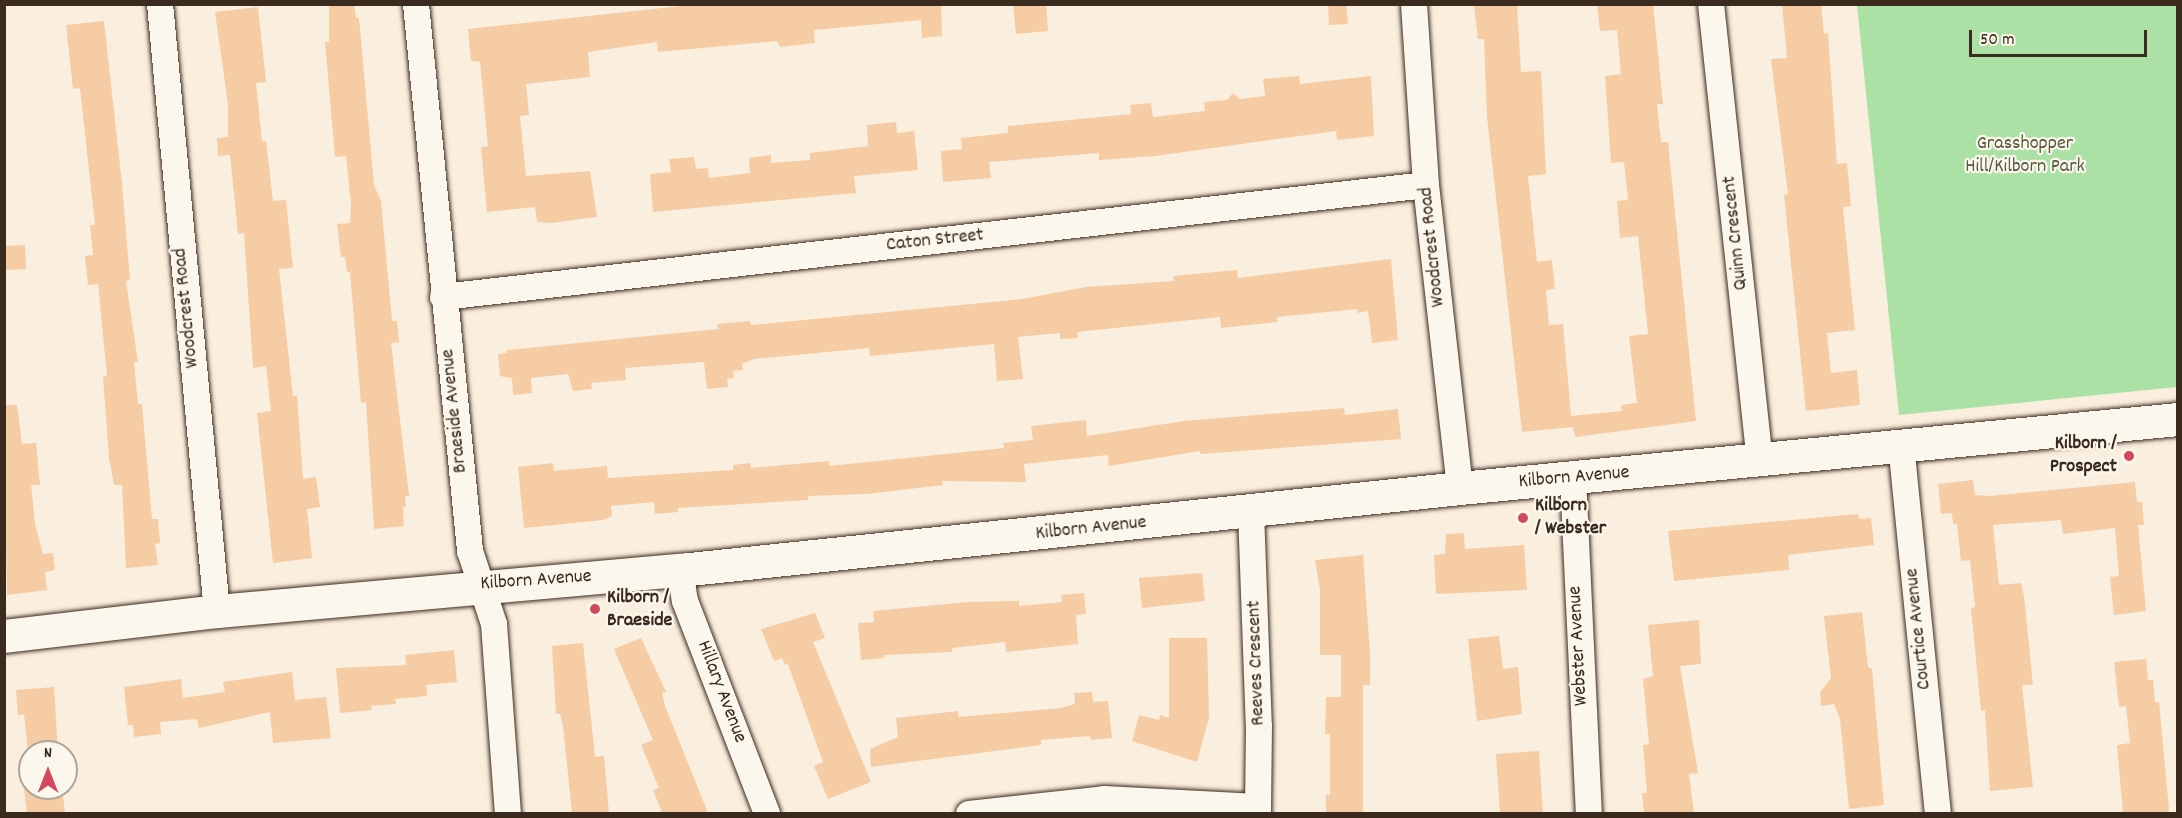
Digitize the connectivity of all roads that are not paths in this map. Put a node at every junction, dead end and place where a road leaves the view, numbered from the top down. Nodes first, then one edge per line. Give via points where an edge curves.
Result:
1 (160, 4) edge
2 (416, 4) edge
3 (1414, 4) edge
4 (1711, 4) edge
5 (1426, 185) junction
6 (443, 297) junction
7 (2178, 419) edge
8 (1901, 444) junction
9 (1760, 461) junction
10 (1573, 477) junction
11 (1460, 488) junction
12 (1251, 512) junction
13 (680, 570) junction
14 (479, 585) junction
15 (217, 611) junction
16 (4, 636) edge
17 (1258, 810) edge
18 (508, 813) edge
19 (767, 813) edge
20 (969, 813) edge
21 (1588, 813) edge
22 (1938, 813) edge

1 - 15 street, Woodcrest Road
2 - 6 street, Braeside Avenue
3 - 5 street, Woodcrest Road
4 - 9 street, Quinn Crescent
5 - 6 street, Caton Street
5 - 11 street, Woodcrest Road
6 - 14 street, Braeside Avenue via 471,558
7 - 8 street, Kilborn Avenue
8 - 9 street, Kilborn Avenue
8 - 22 street, Courtice Avenue
9 - 10 street, Kilborn Avenue
10 - 11 street, Kilborn Avenue
10 - 21 street, Webster Avenue
11 - 12 street, Kilborn Avenue
12 - 13 street, Kilborn Avenue
12 - 17 street, Reeves Crescent
13 - 14 street, Kilborn Avenue
13 - 19 street, Hillary Avenue via 685,601
14 - 15 street, Kilborn Avenue
14 - 18 street, Braeside Avenue via 494,624
15 - 16 street, Kilborn Avenue
17 - 20 street via 1104,799

